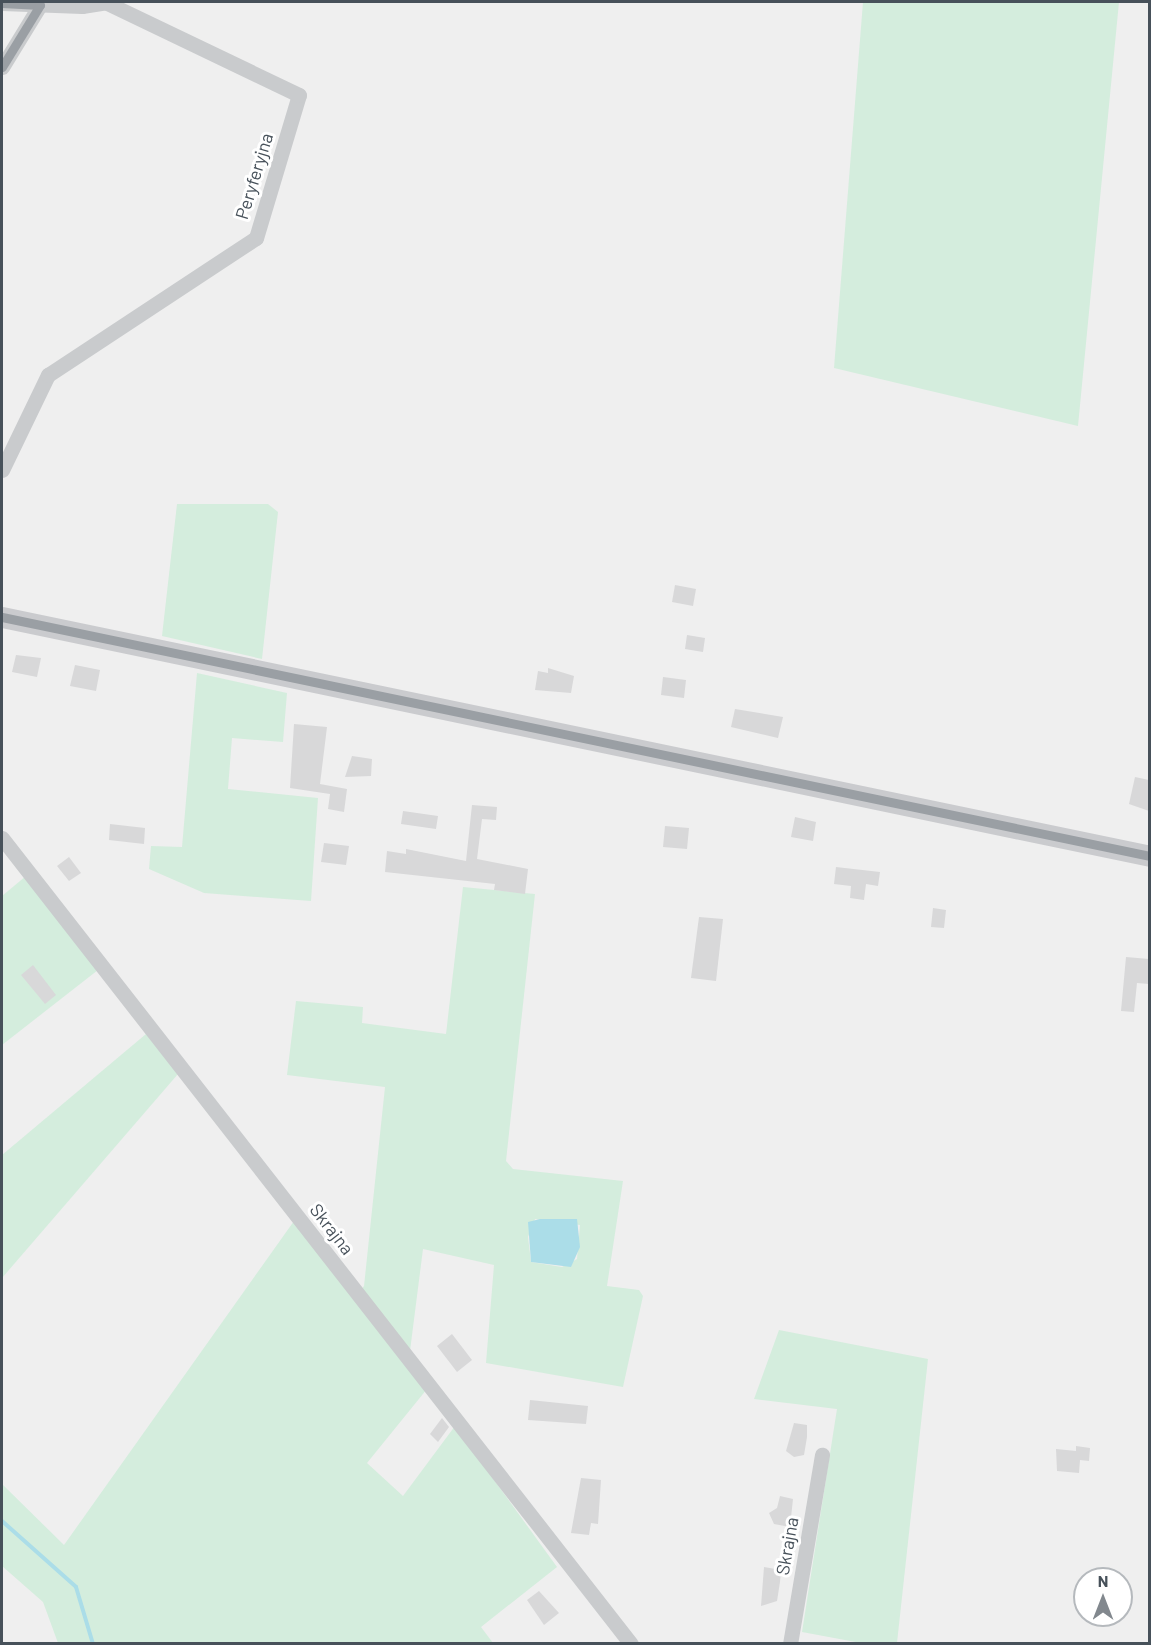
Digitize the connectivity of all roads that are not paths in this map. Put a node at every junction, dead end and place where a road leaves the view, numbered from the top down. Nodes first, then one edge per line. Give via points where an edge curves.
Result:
1 (106, 2) edge
2 (2, 3) edge
3 (39, 4) junction
4 (2, 67) edge
5 (2, 470) edge
6 (2, 617) edge
7 (2, 838) edge
8 (1149, 856) edge
9 (822, 1455) dead end
10 (631, 1644) edge
11 (790, 1644) edge

1 - 3 street
1 - 5 street, Peryferyjna via 299,95 256,238 48,375
2 - 3 street
3 - 4 street
6 - 8 street
7 - 10 street, Skrajna
9 - 11 street, Skrajna

